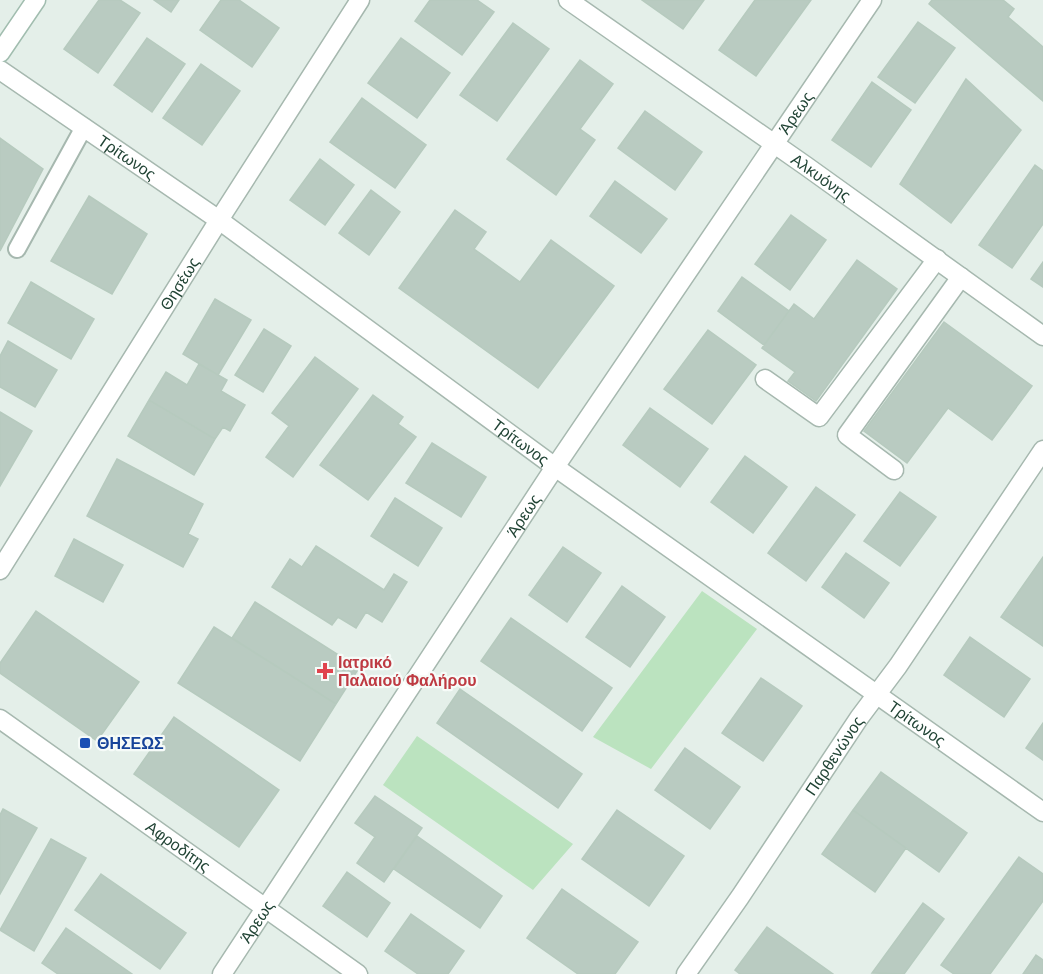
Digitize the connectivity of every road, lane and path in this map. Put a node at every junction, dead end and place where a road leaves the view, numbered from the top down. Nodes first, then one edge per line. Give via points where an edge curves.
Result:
1 (36, 0) edge
2 (360, 0) edge
3 (568, 0) edge
4 (872, 0) edge
5 (0, 53) edge
6 (0, 70) edge
7 (84, 127) junction
8 (775, 144) junction
9 (219, 220) junction
10 (17, 249) dead end
11 (937, 259) junction
12 (961, 277) junction
13 (1043, 336) edge
14 (765, 379) dead end
15 (1043, 450) edge
16 (555, 467) junction
17 (894, 470) dead end
18 (0, 570) edge
19 (877, 694) junction
20 (0, 719) edge
21 (1043, 812) edge
22 (266, 908) junction
23 (222, 974) edge
24 (358, 974) edge
25 (686, 974) edge

1 - 5 street
2 - 9 street, Θησέως
3 - 8 street, Αλκυόνης
4 - 8 street, Άρεως
6 - 7 street, Τρίτωνος
7 - 9 street, Τρίτωνος
7 - 10 lane
8 - 11 street, Αλκυόνης
8 - 16 street, Άρεως
9 - 16 street, Τρίτωνος
9 - 18 street, Θησέως
11 - 12 street, Αλκυόνης
11 - 14 street via 819,417
12 - 13 street, Αλκυόνης
12 - 17 street via 847,435
15 - 19 street, Παρθενώνος
16 - 19 street, Τρίτωνος
16 - 22 street, Άρεως
19 - 21 street, Τρίτωνος
19 - 25 street, Παρθενώνος
20 - 22 street, Αφροδίτης
22 - 23 street, Άρεως
22 - 24 street, Αφροδίτης

